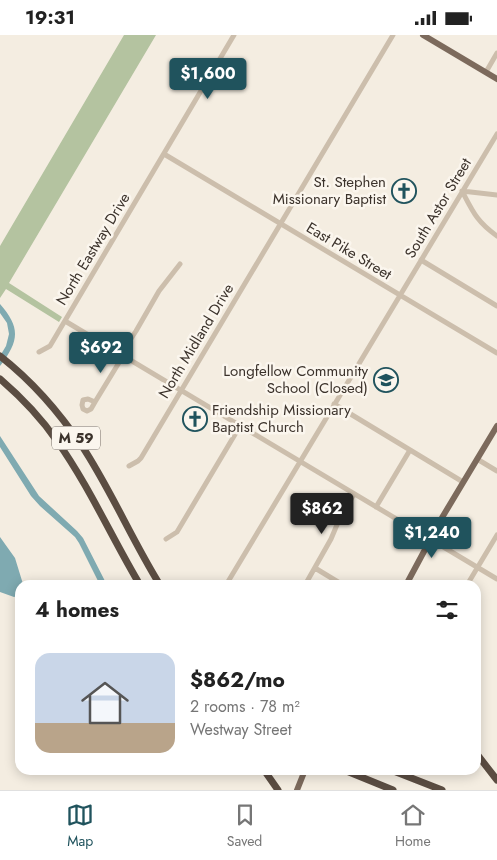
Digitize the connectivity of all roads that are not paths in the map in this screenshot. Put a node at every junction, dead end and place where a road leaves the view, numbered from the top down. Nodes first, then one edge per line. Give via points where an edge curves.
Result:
1 (234, 35) edge
2 (393, 35) edge
3 (423, 35) edge
4 (497, 53) edge
5 (486, 72) junction
6 (497, 79) edge
7 (497, 134) edge
8 (164, 155) junction
9 (462, 191) junction
10 (497, 195) edge
11 (280, 224) junction
12 (497, 236) edge
13 (421, 260) junction
14 (180, 264) dead end
15 (400, 295) junction
16 (497, 306) edge
17 (65, 321) junction
18 (39, 352) dead end
19 (497, 353) edge
20 (122, 355) junction
21 (0, 356) edge
22 (0, 379) edge
23 (182, 391) junction
24 (95, 402) dead end
25 (334, 404) junction
26 (240, 426) junction
27 (497, 426) edge
28 (410, 450) junction
29 (477, 459) junction
30 (300, 461) junction
31 (129, 466) dead end
32 (497, 471) edge
33 (463, 482) junction
34 (354, 494) junction
35 (376, 507) junction
36 (497, 535) edge
37 (166, 539) dead end
38 (430, 539) junction
39 (477, 567) junction
40 (315, 568) junction
41 (497, 579) edge
42 (137, 580) edge
43 (157, 580) edge
44 (229, 580) edge
45 (307, 580) edge
46 (335, 580) edge
47 (409, 580) edge
48 (470, 580) edge
49 (481, 759) edge
50 (268, 775) edge
51 (303, 775) edge
52 (356, 775) edge
53 (404, 775) edge
54 (497, 779) edge
55 (278, 790) edge
56 (297, 790) edge
57 (393, 790) edge
58 (442, 790) edge

1 - 8 street, North Eastway Drive
2 - 11 street, North Midland Drive
3 - 5 main road
4 - 5 street
5 - 6 main road
7 - 9 street, South Astor Street
8 - 11 street, East Pike Street
8 - 17 street, North Eastway Drive
9 - 10 street
9 - 12 street via 474,214
9 - 13 street, South Astor Street
11 - 15 street, East Pike Street
11 - 23 street, North Midland Drive
13 - 15 street, South Astor Street
13 - 16 street
14 - 20 street via 159,291
15 - 19 street, East Pike Street
15 - 25 street, South Astor Street
17 - 18 street, North Eastway Drive via 50,346
17 - 20 street
20 - 23 street
20 - 24 street
21 - 43 highway, M 59 via 52,405 75,435
22 - 42 highway, M 59 via 34,412 60,445
23 - 26 street
23 - 31 street, North Midland Drive via 141,458
25 - 28 street
25 - 30 street, South Astor Street
26 - 30 street
26 - 37 street via 177,532
27 - 29 main road
28 - 33 street
28 - 35 street
29 - 32 street
29 - 33 main road
30 - 34 street
30 - 44 street, South Astor Street
33 - 38 main road
34 - 35 street
34 - 40 street
35 - 38 street
36 - 39 street
38 - 39 street
38 - 47 main road
39 - 41 street
39 - 48 street
40 - 45 street
40 - 46 street
49 - 54 highway
50 - 55 highway
51 - 56 main road
52 - 57 highway
53 - 58 highway

